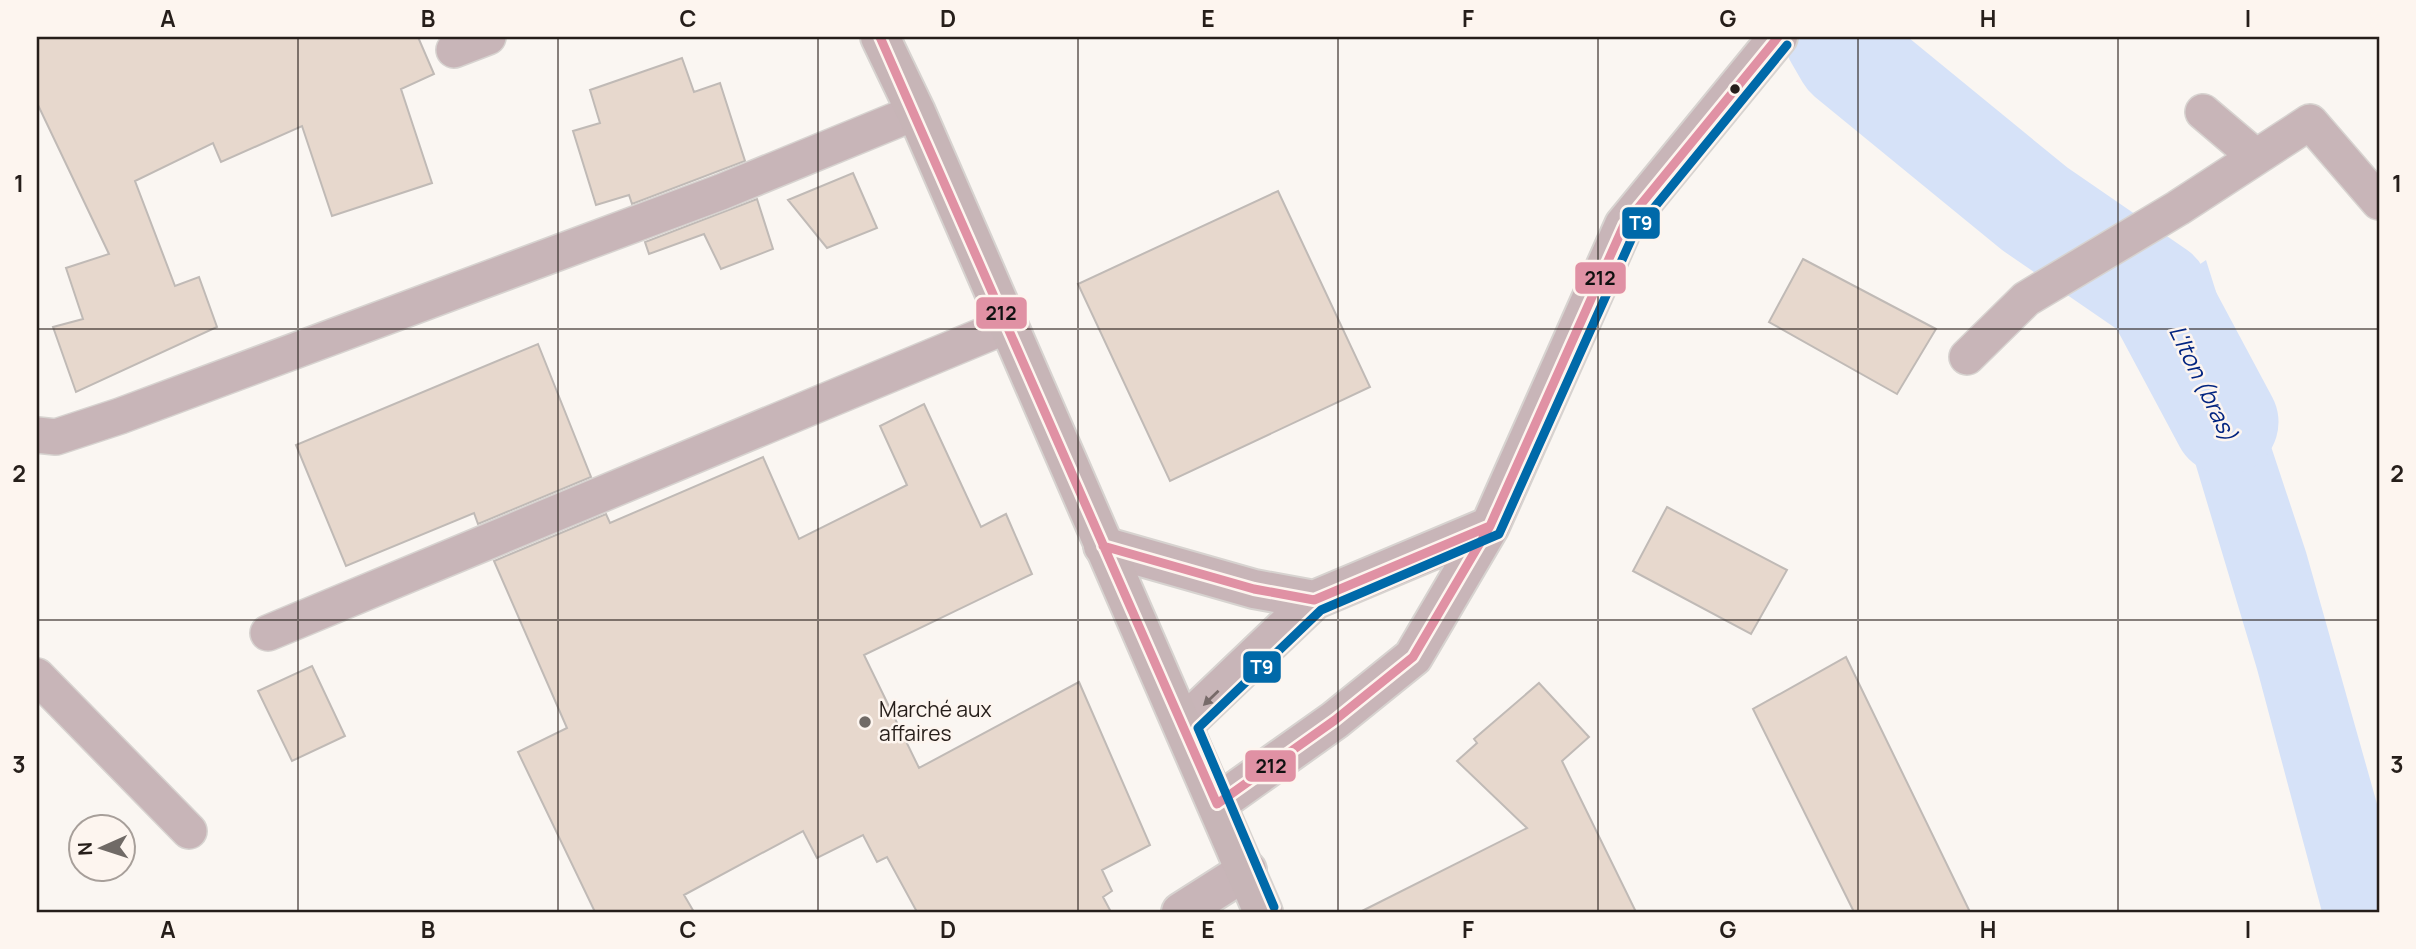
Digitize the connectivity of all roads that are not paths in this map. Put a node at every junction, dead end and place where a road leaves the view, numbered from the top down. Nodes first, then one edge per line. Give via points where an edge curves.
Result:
1 (488, 37) edge
2 (880, 37) edge
3 (1777, 37) edge
4 (454, 50) dead end
5 (916, 112) junction
6 (2203, 112) dead end
7 (2256, 157) junction
8 (2379, 202) edge
9 (1006, 326) junction
10 (1967, 357) dead end
11 (37, 435) edge
12 (1490, 526) junction
13 (1103, 546) junction
14 (1314, 600) junction
15 (268, 633) dead end
16 (37, 676) edge
17 (1183, 725) junction
18 (1217, 804) junction
19 (188, 831) dead end
20 (1247, 870) junction
21 (1181, 912) edge
22 (1263, 912) edge

1 - 4 lane
2 - 5 main road
3 - 12 street via 1624,225
5 - 9 main road
5 - 11 lane via 721,192 120,416 56,437
6 - 7 lane
7 - 8 lane via 2310,122
7 - 10 lane via 2026,299
9 - 13 main road
9 - 15 lane
12 - 14 street
12 - 18 street via 1413,657 1335,720
13 - 14 street via 1254,589
13 - 17 main road
14 -> 17 street
16 - 19 lane
17 - 18 main road
18 - 20 main road
20 - 21 street
20 - 22 main road

